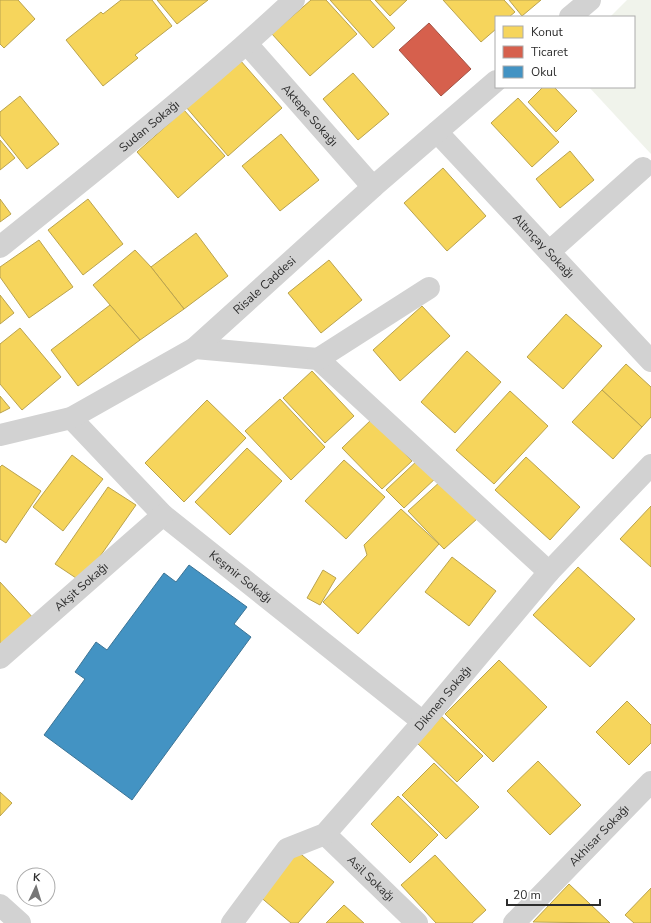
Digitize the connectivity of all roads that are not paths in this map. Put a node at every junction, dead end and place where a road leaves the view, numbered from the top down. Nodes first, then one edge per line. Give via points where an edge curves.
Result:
1 (294, 0) edge
2 (590, 0) edge
3 (571, 16) edge
4 (247, 44) junction
5 (495, 82) edge
6 (437, 132) junction
7 (643, 168) dead end
8 (373, 187) junction
9 (0, 247) edge
10 (549, 252) junction
11 (428, 288) dead end
12 (196, 348) junction
13 (318, 358) junction
14 (651, 361) edge
15 (71, 418) junction
16 (0, 435) edge
17 (651, 465) edge
18 (162, 515) junction
19 (549, 572) junction
20 (0, 658) edge
21 (423, 722) junction
22 (651, 782) edge
23 (325, 834) junction
24 (0, 905) edge
25 (20, 923) edge
26 (232, 923) edge
27 (417, 923) edge
28 (514, 923) edge

1 - 4 street, Sudan Sokağı
2 - 3 street
4 - 8 street, Aktepe Sokağı
4 - 9 street, Sudan Sokağı
5 - 6 street, Risale Caddesi
6 - 8 street, Risale Caddesi
6 - 10 street, Altınçay Sokağı
7 - 10 street
8 - 12 street, Risale Caddesi
10 - 14 street, Altınçay Sokağı
11 - 13 street
12 - 13 street
12 - 15 street, Risale Caddesi
13 - 19 street
15 - 16 street, Risale Caddesi
15 - 18 street, Keşmir Sokağı
17 - 19 street, Dikmen Sokağı
18 - 20 street, Akşit Sokağı
18 - 21 street, Keşmir Sokağı
19 - 21 street, Dikmen Sokağı
21 - 23 street, Dikmen Sokağı
22 - 28 street, Akhisar Sokağı
23 - 26 street, Dikmen Sokağı via 287,849
23 - 27 street, Asil Sokağı
24 - 25 street

